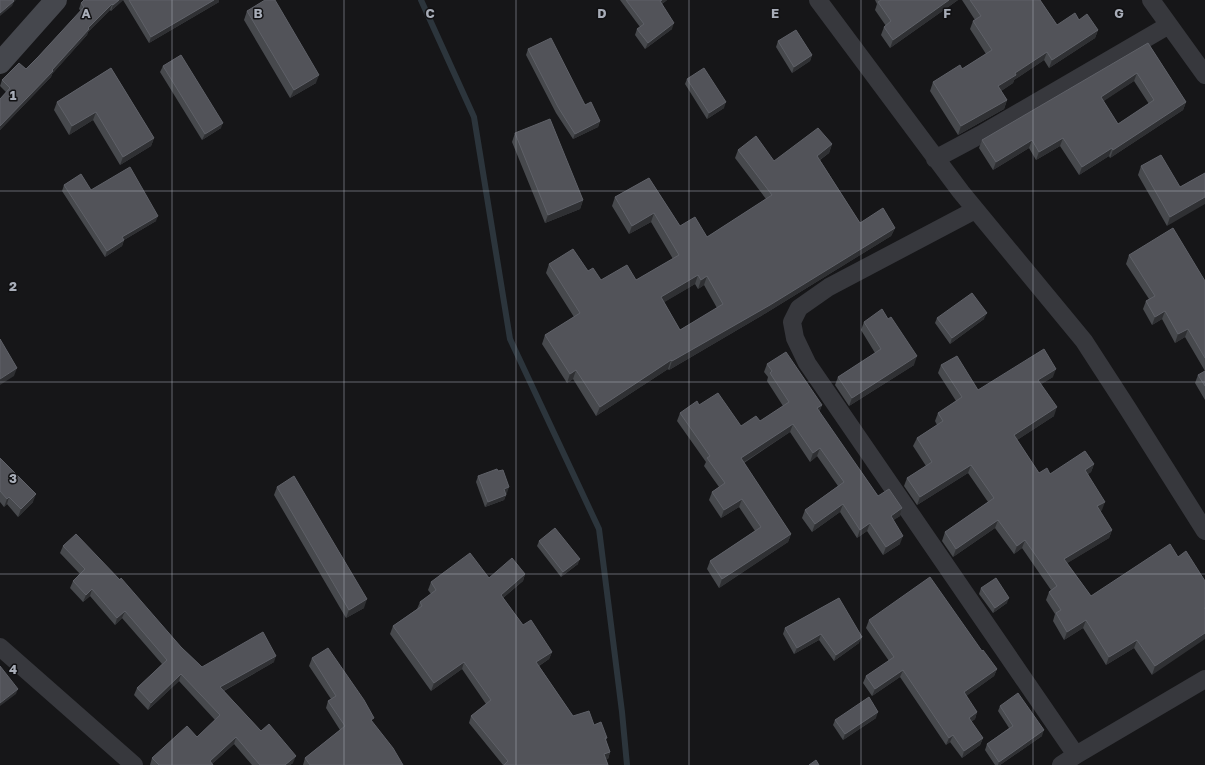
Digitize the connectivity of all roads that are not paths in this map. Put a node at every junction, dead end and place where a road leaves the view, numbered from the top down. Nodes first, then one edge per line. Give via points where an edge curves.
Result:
1 (56, 0) edge
2 (818, 0) edge
3 (1151, 0) edge
4 (1169, 25) junction
5 (0, 63) edge
6 (1205, 75) edge
7 (935, 159) junction
8 (975, 210) junction
9 (1205, 531) edge
10 (0, 647) edge
11 (1205, 678) edge
12 (1076, 754) junction
13 (134, 765) edge
14 (1061, 765) edge

1 - 5 main road
2 - 7 street
3 - 4 street
4 - 6 street
4 - 7 street
7 - 8 street
8 - 9 street via 1084,341
8 - 12 street via 829,287 799,308 792,322 795,338 807,363
10 - 13 street
11 - 12 street
12 - 14 street

